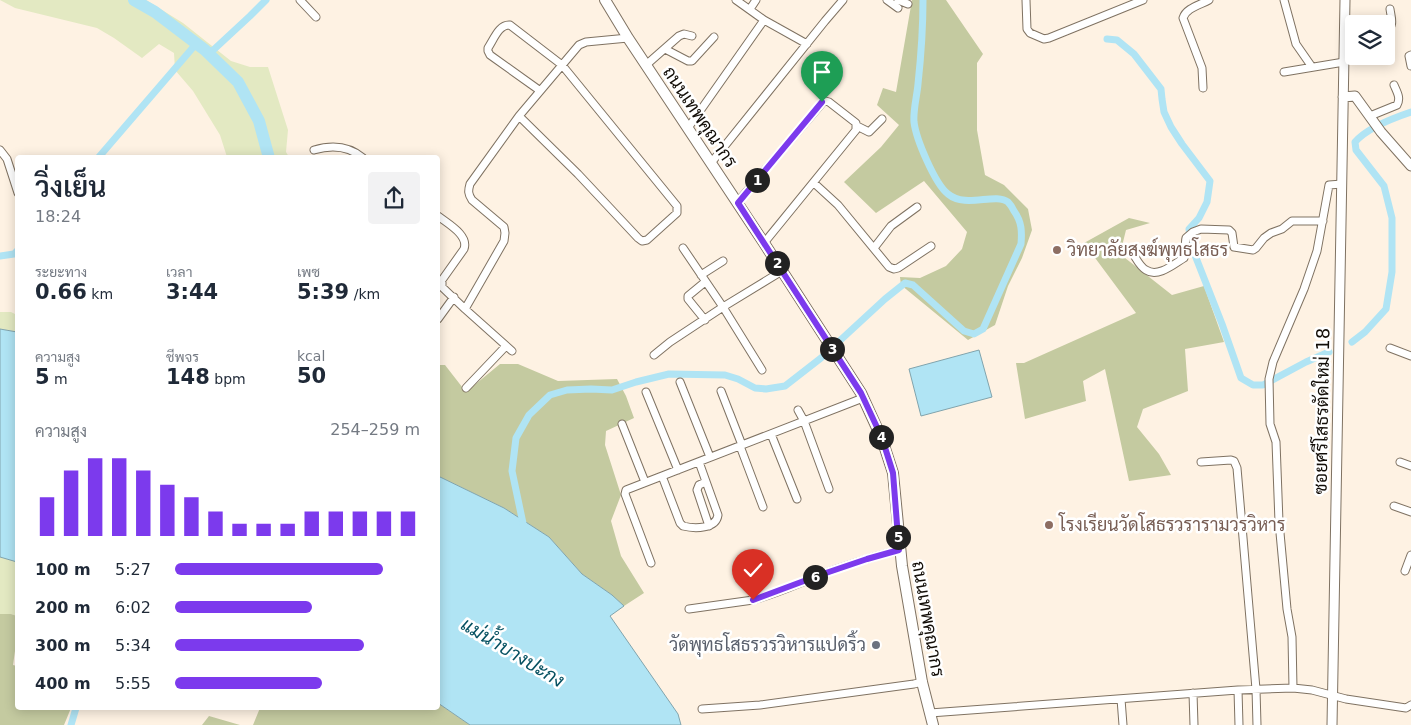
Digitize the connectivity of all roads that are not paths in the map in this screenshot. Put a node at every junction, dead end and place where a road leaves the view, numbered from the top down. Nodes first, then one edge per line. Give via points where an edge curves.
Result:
1 (300, 0) edge
2 (605, 0) edge
3 (736, 0) edge
4 (756, 0) edge
5 (844, 0) edge
6 (887, 0) edge
7 (898, 0) edge
8 (1026, 0) edge
9 (1143, 0) edge
10 (1209, 0) edge
11 (1284, 0) edge
12 (1345, 0) edge
13 (908, 4) dead end
14 (898, 8) dead end
15 (750, 9) junction
16 (1390, 9) dead end
17 (1391, 15) edge
18 (316, 17) dead end
19 (764, 20) junction
20 (692, 36) dead end
21 (714, 37) dead end
22 (628, 38) junction
23 (807, 44) junction
24 (1344, 44) joint
25 (665, 49) junction
26 (1411, 55) edge
27 (1344, 62) junction
28 (646, 65) junction
29 (562, 66) junction
30 (1411, 66) edge
31 (1312, 67) junction
32 (1284, 72) dead end
33 (1394, 85) dead end
34 (1202, 88) dead end
35 (540, 90) junction
36 (1343, 97) junction
37 (519, 116) junction
38 (1371, 118) junction
39 (882, 119) dead end
40 (857, 126) junction
41 (688, 128) junction
42 (0, 150) edge
43 (314, 150) dead end
44 (358, 155) edge
45 (711, 163) junction
46 (1411, 166) edge
47 (814, 183) junction
48 (15, 184) edge
49 (1342, 184) junction
50 (738, 203) junction
51 (917, 207) dead end
52 (440, 218) edge
53 (1323, 221) junction
54 (764, 243) junction
55 (931, 246) dead end
56 (683, 248) dead end
57 (874, 248) junction
58 (1135, 257) dead end
59 (723, 261) dead end
60 (782, 271) junction
61 (703, 278) junction
62 (454, 297) junction
63 (723, 307) junction
64 (466, 308) junction
65 (440, 316) edge
66 (705, 320) junction
67 (506, 346) junction
68 (1390, 348) dead end
69 (512, 351) dead end
70 (654, 355) dead end
71 (1411, 356) edge
72 (762, 370) dead end
73 (680, 382) dead end
74 (466, 388) dead end
75 (721, 391) dead end
76 (646, 392) dead end
77 (863, 398) junction
78 (798, 410) dead end
79 (804, 421) junction
80 (622, 424) dead end
81 (771, 434) junction
82 (741, 445) junction
83 (710, 457) junction
84 (699, 462) junction
85 (1201, 462) dead end
86 (1400, 462) dead end
87 (1411, 466) edge
88 (678, 470) junction
89 (662, 476) junction
90 (645, 482) junction
91 (706, 482) junction
92 (829, 489) dead end
93 (796, 499) dead end
94 (1394, 506) dead end
95 (763, 507) dead end
96 (1411, 512) edge
97 (709, 526) junction
98 (899, 550) junction
99 (1411, 555) edge
100 (651, 563) dead end
101 (1405, 571) dead end
102 (689, 609) dead end
103 (922, 682) junction
104 (1293, 688) junction
105 (1256, 689) junction
106 (1238, 690) junction
107 (1193, 693) junction
108 (1332, 696) junction
109 (1121, 699) junction
110 (1411, 705) edge
111 (702, 709) dead end
112 (930, 713) junction
113 (933, 725) edge
114 (1123, 725) edge
115 (1194, 725) edge
116 (1239, 725) edge
117 (1257, 725) edge
118 (1332, 725) edge

1 - 18 street
2 - 22 main road, ถนนเทพคุณากร
3 - 15 street
4 - 15 street
5 - 23 street
6 - 14 street
7 - 13 street
8 - 9 street via 1028,29 1044,39
10 - 34 street via 1187,11 1183,18 1202,68
11 - 31 street via 1296,44
12 - 24 street, ซอยศรีโสธรตัดใหม่ 18
15 - 19 street
16 - 17 street
19 - 23 street
19 - 41 street
20 - 25 street via 684,34
21 - 25 street via 692,61
22 - 28 main road, ถนนเทพคุณากร
22 - 29 street via 581,44
23 - 45 street
24 - 27 street, ซอยศรีโสธรตัดใหม่ 18
25 - 28 street
26 - 30 street via 1408,56
27 - 31 street
27 - 36 street, ซอยศรีโสธรตัดใหม่ 18
28 - 41 main road, ถนนเทพคุณากร
29 - 35 street
29 - 35 street via 510,25 502,27 488,48 490,55
29 - 37 street via 677,206 677,213 642,241
31 - 32 street
33 - 38 street via 1399,95 1397,105
35 - 37 street
36 - 38 street via 1355,96
36 - 49 street, ซอยศรีโสธรตัดใหม่ 18
37 - 64 street via 468,190 472,200 504,227 505,233 504,241
38 - 46 street
39 - 40 street via 869,132
40 - 47 street
40 - 50 street via 830,102 822,102
41 - 45 main road, ถนนเทพคุณากร
42 - 48 street via 7,159
43 - 44 street via 346,148
45 - 50 main road, ถนนเทพคุณากร
47 - 54 street
47 - 57 street
49 - 53 street via 1330,185
49 - 108 street, ซอยศรีโสธรตัดใหม่ 18
50 - 54 main road, ถนนเทพคุณากร
51 - 57 street via 891,226
52 - 62 street via 465,240 464,249 441,284
53 - 58 street via 1292,222 1264,238 1253,250 1234,247 1229,230 1200,229 1185,239 1184,258 1165,270 1146,271
53 - 104 street via 1311,269 1269,379 1286,609 1292,637
54 - 60 main road, ถนนเทพคุณากร
55 - 57 street via 894,269 889,268
56 - 61 street
59 - 61 street
60 - 63 street
60 - 77 main road, ถนนเทพคุณากร
61 - 63 street
61 - 66 street via 688,299
62 - 64 street
62 - 65 street
63 - 66 street
63 - 72 street
64 - 67 street
66 - 70 street
67 - 69 street
67 - 74 street
68 - 71 street
73 - 83 street
75 - 82 street
76 - 88 street
77 - 79 street
77 - 98 main road, ถนนเทพคุณากร via 882,438 893,473
78 - 79 street
79 - 81 street
79 - 92 street
80 - 90 street
81 - 82 street
81 - 93 street
82 - 83 street
82 - 95 street
83 - 84 street
84 - 88 street
84 - 91 street
85 - 105 street via 1231,460 1237,468
86 - 87 street
88 - 89 street
89 - 90 street
89 - 97 street via 680,523 683,526
90 - 100 street via 626,490 625,494
91 - 97 street via 699,485 698,490
91 - 97 street via 718,515 718,520
94 - 96 street
98 - 102 street via 763,597
98 - 103 main road, ถนนเทพคุณากร
99 - 101 street
103 - 111 street via 775,704
103 - 112 main road, ถนนเทพคุณากร
104 - 105 street
104 - 108 street
105 - 106 street
105 - 117 street
106 - 107 street
106 - 116 street
107 - 109 street
107 - 115 street
108 - 110 street via 1406,708
108 - 118 street, ซอยศรีโสธรตัดใหม่ 18
109 - 112 street
109 - 114 street
112 - 113 main road, ถนนเทพคุณากร

